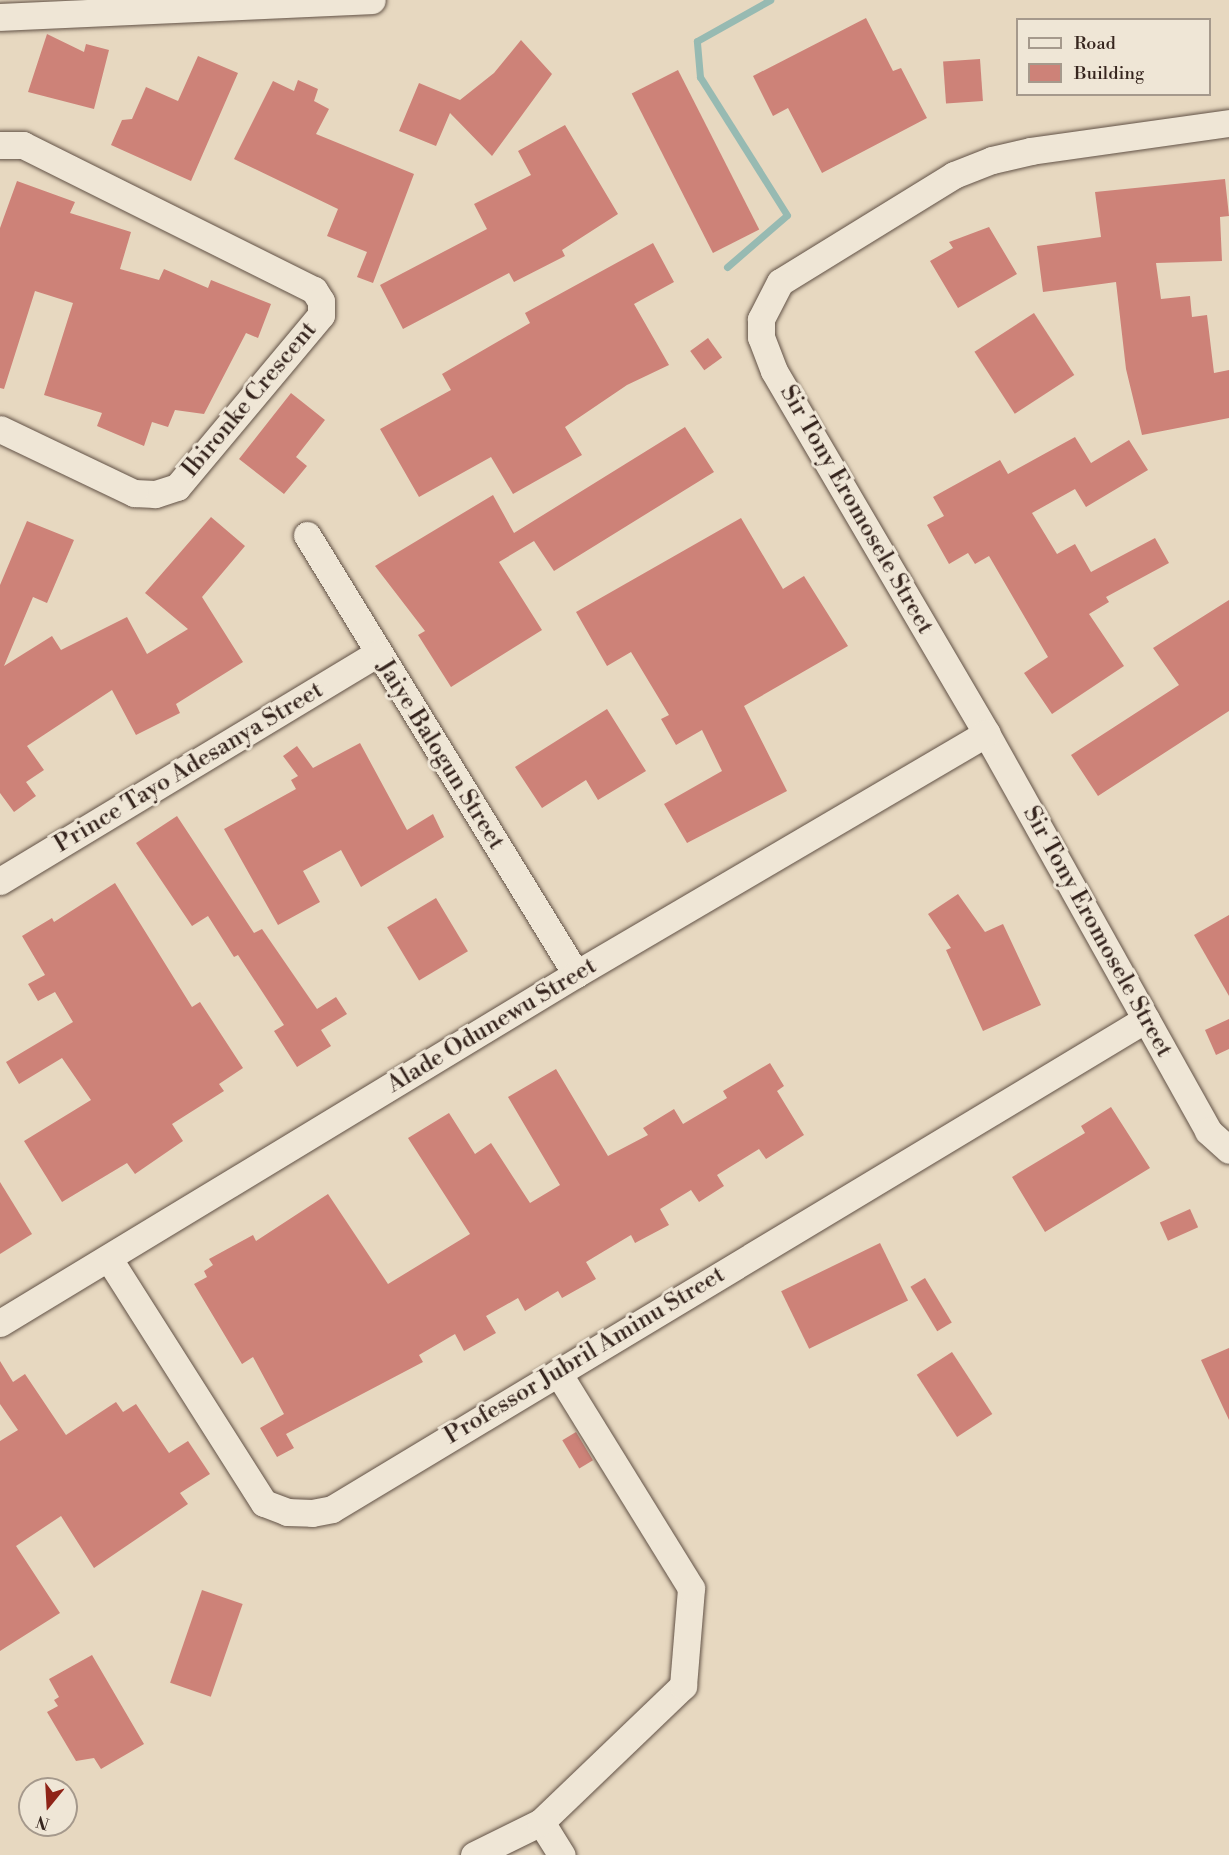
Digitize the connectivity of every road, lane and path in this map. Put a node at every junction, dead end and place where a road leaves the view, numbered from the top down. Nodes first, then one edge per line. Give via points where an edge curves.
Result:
1 (372, 0) edge
2 (0, 17) edge
3 (1229, 123) edge
4 (0, 145) edge
5 (0, 429) edge
6 (307, 535) dead end
7 (377, 654) junction
8 (986, 733) junction
9 (0, 881) edge
10 (576, 974) junction
11 (1146, 1019) junction
12 (1229, 1150) edge
13 (110, 1259) junction
14 (0, 1323) edge
15 (558, 1373) junction
16 (541, 1822) junction
17 (474, 1855) edge
18 (562, 1855) edge

1 - 2 street
3 - 8 street, Sir Tony Eromosele Street via 1031,151 982,164 954,176 780,282 761,318 761,337 774,371
4 - 5 street, Ibironke Crescent via 23,145 314,290 321,301 321,315 177,487 155,494 135,493
6 - 7 street, Jaiye Balogun Street
7 - 9 street, Prince Tayo Adesanya Street
7 - 10 street, Jaiye Balogun Street
8 - 10 street, Alade Odunewu Street
8 - 11 street, Sir Tony Eromosele Street
10 - 13 street, Alade Odunewu Street
11 - 12 street, Sir Tony Eromosele Street via 1208,1131
11 - 15 street, Professor Jubril Aminu Street
13 - 14 street, Alade Odunewu Street
13 - 15 street, Professor Jubril Aminu Street via 264,1503 287,1512 332,1509
15 - 16 street via 691,1588 683,1686
16 - 17 street
16 - 18 street

